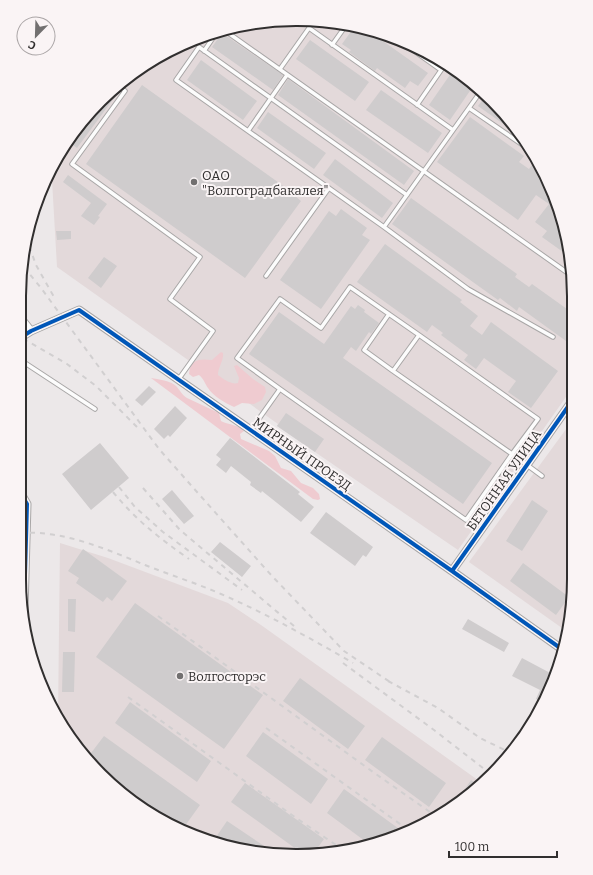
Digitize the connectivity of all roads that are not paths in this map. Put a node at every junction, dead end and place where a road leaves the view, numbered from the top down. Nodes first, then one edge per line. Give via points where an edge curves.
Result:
1 (343, 30) edge
2 (230, 34) edge
3 (212, 39) edge
4 (332, 45) junction
5 (204, 51) junction
6 (424, 58) edge
7 (280, 69) junction
8 (441, 70) joint
9 (287, 74) junction
10 (123, 89) edge
11 (478, 96) edge
12 (271, 98) junction
13 (416, 104) junction
14 (469, 108) junction
15 (453, 130) junction
16 (248, 131) junction
17 (518, 142) edge
18 (424, 171) junction
19 (328, 188) junction
20 (407, 195) junction
21 (384, 227) junction
22 (566, 271) edge
23 (266, 276) dead end
24 (389, 314) junction
25 (26, 325) edge
26 (31, 331) junction
27 (26, 334) edge
28 (419, 335) junction
29 (553, 337) dead end
30 (26, 364) edge
31 (394, 371) junction
32 (178, 380) junction
33 (280, 389) junction
34 (567, 408) edge
35 (95, 409) dead end
36 (251, 430) junction
37 (512, 454) junction
38 (527, 465) junction
39 (542, 476) dead end
40 (26, 502) edge
41 (26, 539) edge
42 (452, 571) junction
43 (558, 647) edge

1 - 4 lane
2 - 7 lane
3 - 5 lane
4 - 7 lane via 309,28
4 - 13 lane
5 - 12 lane
5 - 16 lane via 199,47 176,80
6 - 8 lane
7 - 9 lane
8 - 13 lane
9 - 12 lane
9 - 18 lane
10 - 32 lane via 125,91 72,164 200,257 170,299 213,331
11 - 14 lane
12 - 16 lane
12 - 20 lane
13 - 15 lane
14 - 15 lane
14 - 17 lane
15 - 18 lane
16 - 19 lane
18 - 20 lane
18 - 22 lane
19 - 21 lane
19 - 23 lane
20 - 21 lane
21 - 29 lane via 468,289
24 - 28 lane
24 - 31 lane via 364,350
24 - 33 lane via 350,287 321,328 280,299 237,358
25 - 26 street
26 - 27 street, МИРНЫЙ ПРОЕЗД
26 - 32 street, МИРНЫЙ ПРОЕЗД via 78,310
28 - 31 lane
28 - 37 lane via 538,418
30 - 35 lane
31 - 37 lane
32 - 36 street, МИРНЫЙ ПРОЕЗД
33 - 36 lane
33 - 37 lane via 466,520
34 - 38 street, БЕТОННАЯ УЛИЦА
36 - 42 street, МИРНЫЙ ПРОЕЗД
37 - 38 lane
38 - 39 lane
38 - 42 street, БЕТОННАЯ УЛИЦА
40 - 41 street
42 - 43 street, МИРНЫЙ ПРОЕЗД

